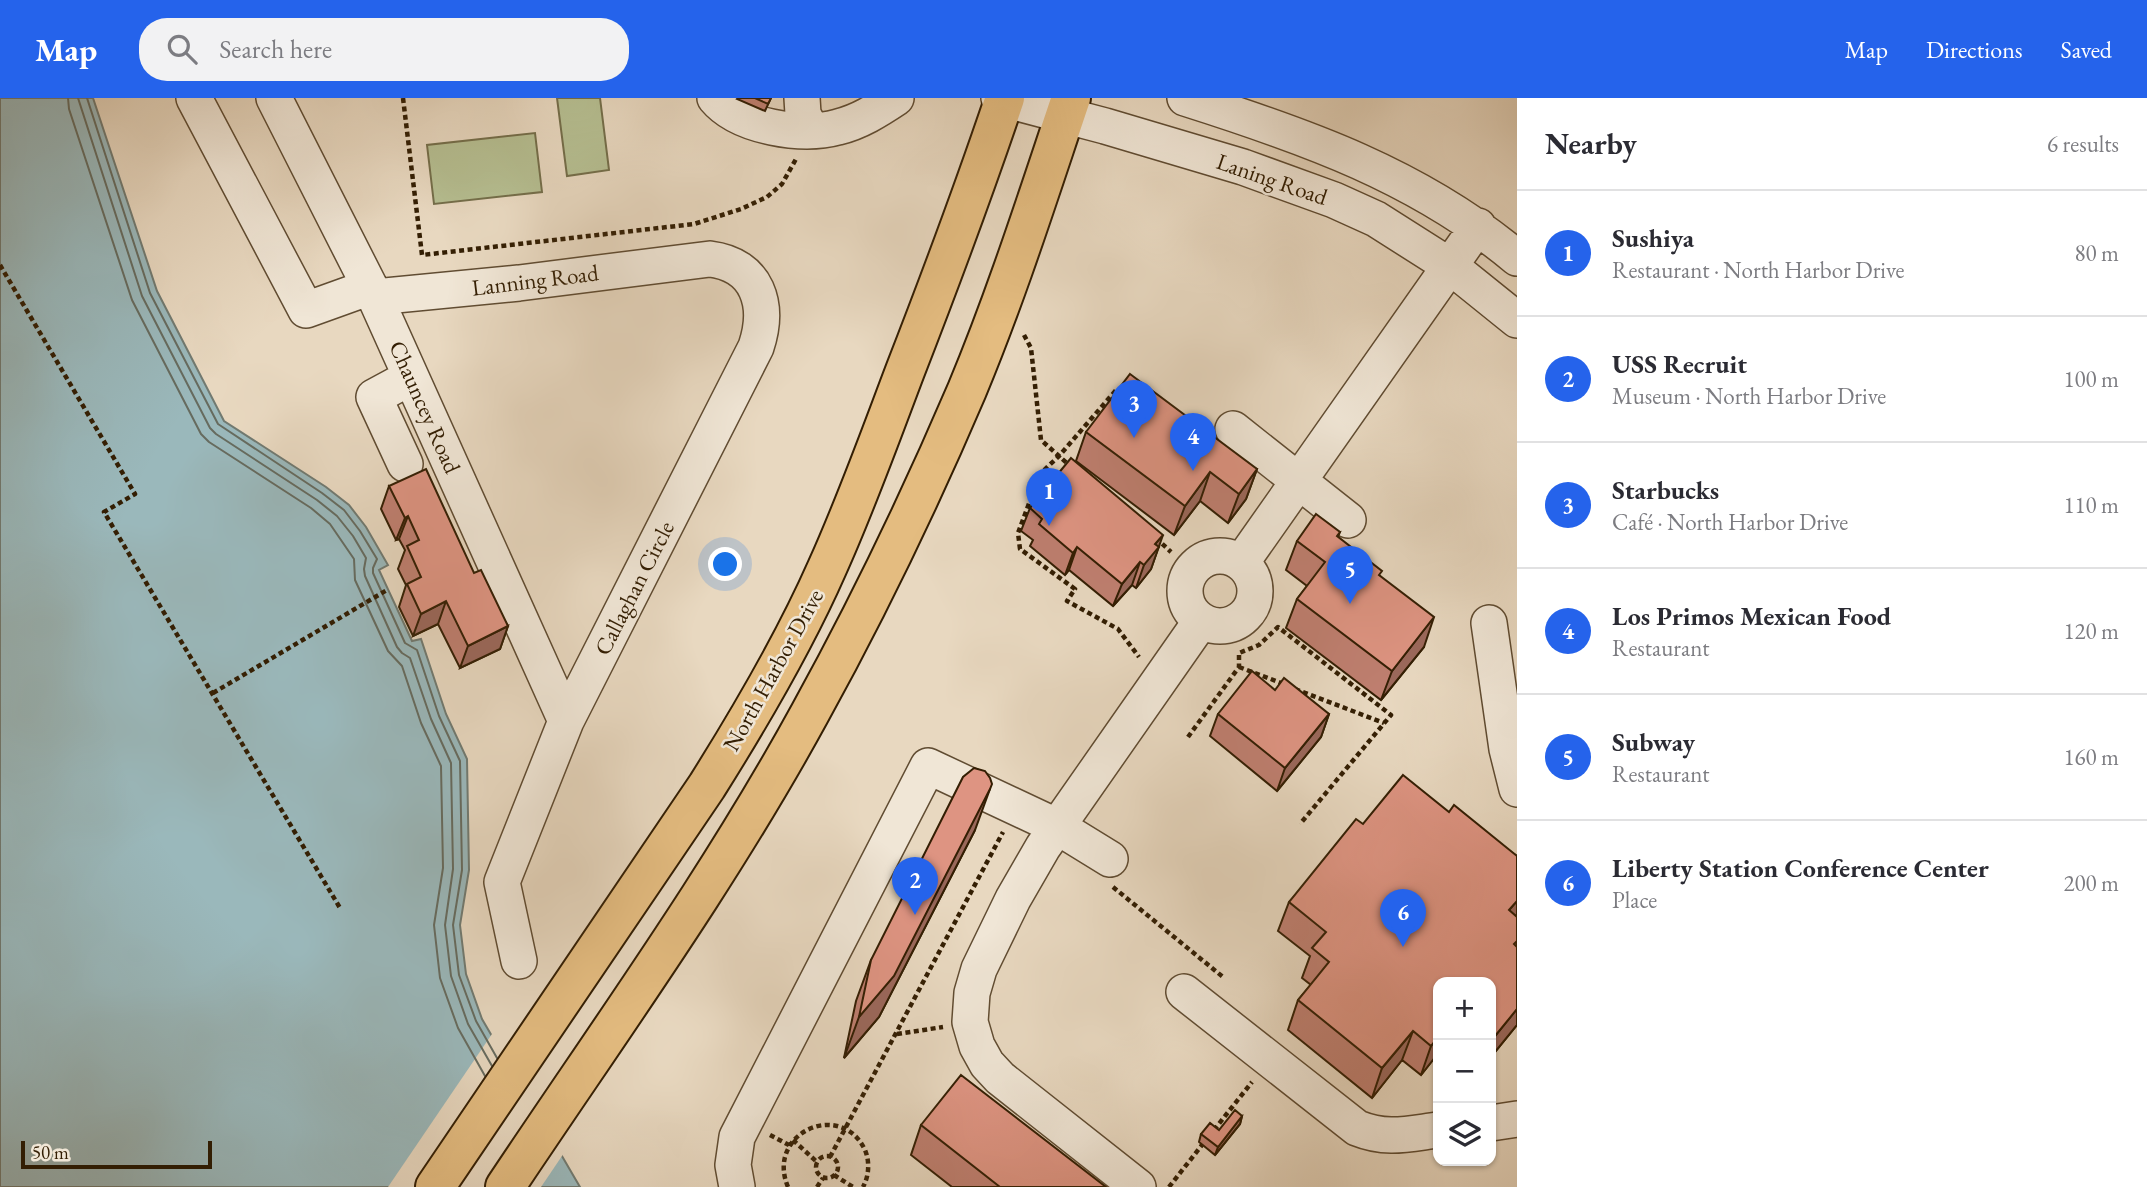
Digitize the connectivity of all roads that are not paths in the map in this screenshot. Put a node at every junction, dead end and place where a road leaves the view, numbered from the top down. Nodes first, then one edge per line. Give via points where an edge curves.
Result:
1 (194, 98) edge
2 (274, 98) edge
3 (715, 98) edge
4 (896, 98) edge
5 (1185, 98) edge
6 (1003, 99) edge
7 (1068, 107) edge
8 (804, 120) edge
9 (1478, 226) junction
10 (1514, 248) edge
11 (695, 260) joint
12 (1450, 266) junction
13 (372, 292) junction
14 (1517, 320) edge
15 (411, 377) junction
16 (1233, 429) dead end
17 (405, 464) dead end
18 (1298, 481) junction
19 (1348, 520) dead end
20 (1241, 563) junction
21 (1200, 621) junction
22 (1489, 624) dead end
23 (566, 721) junction
24 (1517, 789) edge
25 (1058, 828) junction
26 (1109, 872) road end
27 (519, 961) dead end
28 (1184, 992) dead end
29 (1517, 1119) edge
30 (1496, 1122) edge
31 (1433, 1130) edge
32 (435, 1187) edge
33 (505, 1187) edge
34 (737, 1187) edge
35 (1138, 1187) edge

1 - 13 street, Lanning Road via 306,310
2 - 13 street, Chauncey Road
3 - 8 street via 732,113 772,127
4 - 8 street via 838,127
5 - 9 street, Laning Road via 1338,151
6 - 7 street, Laning Road
6 - 32 main road, North Harbor Drive via 936,291 826,571 742,730
7 - 12 street, Laning Road via 1105,126 1334,200 1376,219
7 - 33 main road via 967,389 896,547 830,677 714,874
9 - 10 street, Laning Road
9 - 12 street
11 - 13 street, Lanning Road via 519,283
11 - 23 street, Callaghan Circle via 726,261 746,275 761,302 761,333
12 - 14 street, Laning Road
12 - 18 street
13 - 15 street, Chauncey Road
15 - 17 street via 374,397
15 - 23 street, Chauncey Road
16 - 18 street
18 - 19 street
18 - 20 street
20 - 21 street via 1254,583 1255,595 1245,616 1224,626
20 - 21 street via 1220,556 1209,558 1191,572 1184,593
21 - 25 street
22 - 24 street via 1508,758
23 - 27 street, Callaghan Circle via 502,882
25 - 26 street
25 - 34 street via 929,765 737,1137 733,1165
25 - 35 street via 1013,899 978,969 970,1022 976,1046 1000,1078
28 - 31 street via 1357,1128 1376,1135
29 - 30 street

